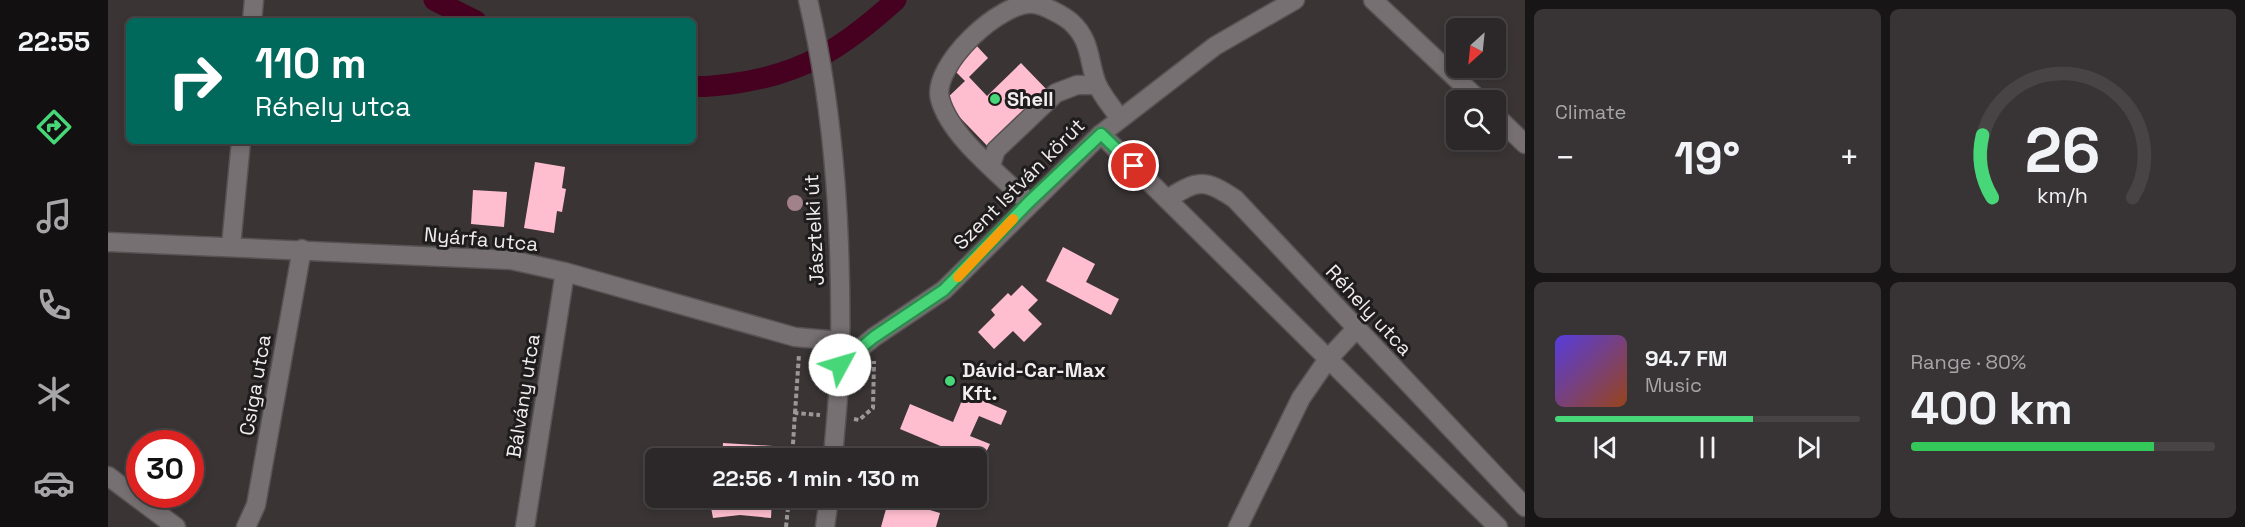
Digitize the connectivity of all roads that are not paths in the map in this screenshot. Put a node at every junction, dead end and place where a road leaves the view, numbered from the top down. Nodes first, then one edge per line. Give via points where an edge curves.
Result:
1 (254, 0) edge
2 (808, 0) edge
3 (1295, 0) edge
4 (1373, 0) edge
5 (252, 18) edge
6 (1097, 85) junction
7 (1468, 90) edge
8 (1120, 119) junction
9 (1506, 126) edge
10 (1101, 134) junction
11 (241, 144) edge
12 (1525, 144) edge
13 (991, 165) junction
14 (1167, 199) junction
15 (1029, 202) junction
16 (108, 242) edge
17 (231, 246) junction
18 (302, 249) junction
19 (565, 272) junction
20 (1356, 329) junction
21 (840, 341) junction
22 (1328, 359) junction
23 (840, 365) junction
24 (834, 448) edge
25 (108, 476) edge
26 (1525, 507) edge
27 (828, 508) edge
28 (176, 527) edge
29 (246, 527) edge
30 (525, 527) edge
31 (825, 527) edge
32 (1238, 527) edge
33 (1498, 527) edge

1 - 5 street
2 - 21 street, Jásztelki út via 833,152
3 - 8 street, Szent István körút via 1215,46
4 - 7 street
6 - 8 street
6 - 13 street via 1077,85 1056,93 996,150
6 - 13 street via 1090,49 1071,22 1034,3 1008,8 968,40 942,74 940,98 956,131
8 - 10 street, Szent István körút
9 - 12 street
10 - 14 street
10 - 15 street, Szent István körút
11 - 17 street
13 - 15 street
14 - 20 street, Réhely utca via 1193,183 1213,184 1228,194
14 - 22 street
15 - 23 street, Szent István körút via 944,290
16 - 17 street, Nyárfa utca
17 - 18 street, Nyárfa utca
18 - 19 street, Nyárfa utca via 511,260
18 - 29 street, Csiga utca via 256,504
19 - 21 street, Nyárfa utca via 795,337
19 - 30 street, Bálvány utca
20 - 22 street
20 - 26 street, Réhely utca
21 - 23 street, Jásztelki út
22 - 32 street via 1301,398
22 - 33 street
23 - 24 street, Jásztelki út
25 - 28 street
27 - 31 street

